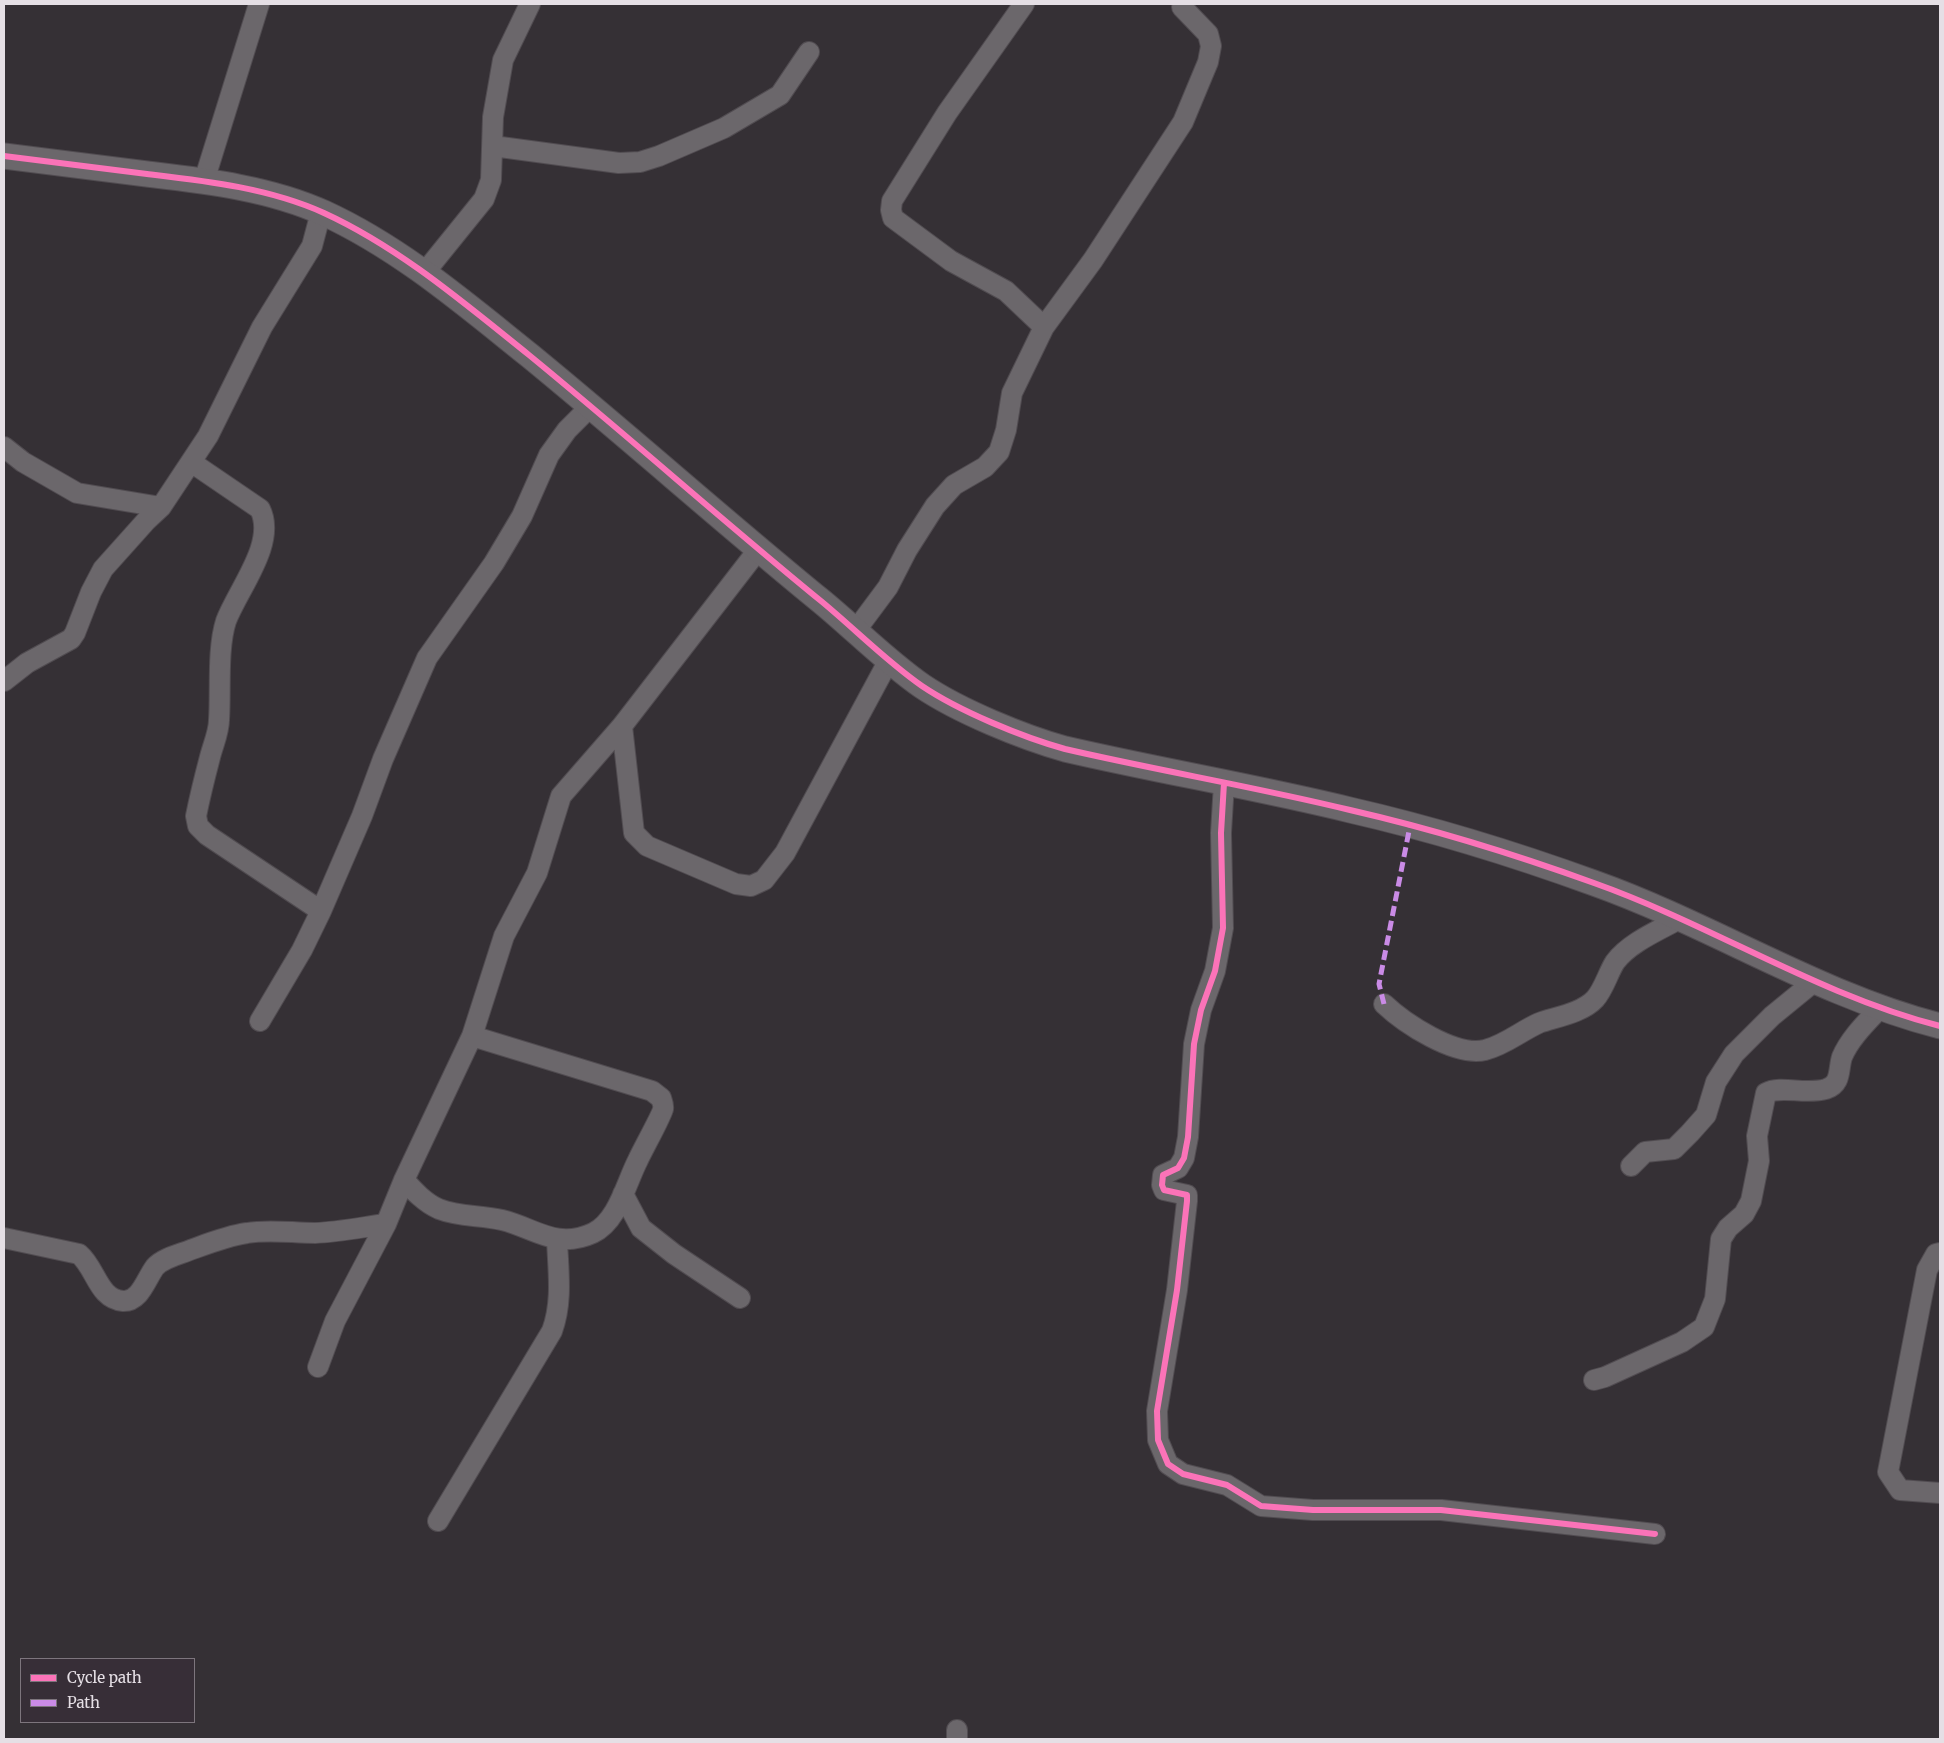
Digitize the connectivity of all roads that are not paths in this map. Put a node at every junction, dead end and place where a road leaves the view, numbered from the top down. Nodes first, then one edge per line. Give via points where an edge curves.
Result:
1 (259, 4) edge
2 (530, 4) edge
3 (1024, 4) edge
4 (1182, 7) dead end
5 (809, 52) dead end
6 (493, 146) junction
7 (4, 156) edge
8 (204, 181) junction
9 (321, 212) junction
10 (424, 272) junction
11 (1044, 327) junction
12 (591, 406) junction
13 (4, 447) edge
14 (191, 462) junction
15 (161, 507) junction
16 (758, 550) junction
17 (856, 630) junction
18 (889, 660) junction
19 (4, 681) edge
20 (622, 726) junction
21 (1224, 783) junction
22 (322, 911) junction
23 (1681, 918) junction
24 (1816, 980) junction
25 (1384, 1004) dead end
26 (1880, 1008) junction
27 (260, 1021) dead end
28 (1940, 1026) edge
29 (472, 1036) junction
30 (1631, 1166) dead end
31 (404, 1180) junction
32 (623, 1194) junction
33 (386, 1224) junction
34 (604, 1225) junction
35 (641, 1228) junction
36 (4, 1238) edge
37 (557, 1239) junction
38 (1940, 1253) edge
39 (740, 1298) dead end
40 (318, 1367) dead end
41 (1594, 1380) dead end
42 (1940, 1494) edge
43 (438, 1521) dead end
44 (1655, 1534) dead end

1 - 8 street
2 - 6 street via 503,60 493,117
3 - 11 street via 947,113 892,201 891,210 893,218 917,238 1006,291
4 - 11 street via 1208,34 1210,46 1208,62 1183,122 1093,260
5 - 6 street via 780,95 724,128 640,162 619,163
6 - 10 street via 491,180 484,199
7 - 8 street
8 - 9 street via 277,197
9 - 10 street via 371,237
9 - 14 street via 312,246 262,327 208,436
10 - 12 street
11 - 17 street via 1012,393 999,452 985,467 954,485 935,506 888,587
12 - 16 street
12 - 22 street via 567,430 549,455 522,516 494,563 427,658 382,759
13 - 15 street via 77,494
14 - 15 street
14 - 22 street via 260,509 266,526 255,563 225,624 219,722 196,816 198,826
15 - 19 street via 103,569 71,639 27,663
16 - 17 street
16 - 20 street
17 - 18 street
18 - 20 street via 785,853 764,880 751,886 736,884 677,860 647,846 634,833
18 - 21 street via 924,687 1040,742
20 - 29 street via 561,796 537,873 504,936
21 - 23 street via 1350,810 1511,854 1642,900
21 - 44 street via 1221,833 1223,928 1215,971 1201,1010 1194,1044 1184,1158 1178,1168 1163,1175 1162,1185 1164,1190 1187,1195 1177,1290 1157,1411 1158,1440 1168,1464 1183,1474 1227,1485 1261,1506 1313,1510 1442,1510
22 - 27 street
23 - 24 street
23 - 25 street via 1630,947 1616,961 1594,999 1578,1010 1530,1027 1498,1046 1482,1051 1460,1048 1425,1036
24 - 26 street
24 - 30 street via 1772,1016 1734,1054 1716,1082 1706,1115 1690,1133 1674,1148 1645,1152
26 - 28 street
26 - 41 street via 1858,1032 1842,1057 1838,1079 1829,1088 1811,1092 1774,1089 1766,1093 1757,1136 1759,1161 1751,1201 1744,1214 1721,1239 1715,1300 1704,1327 1682,1342
29 - 31 street
29 - 32 street via 652,1091 661,1098 663,1110
31 - 33 street
31 - 37 street via 423,1199 438,1208 502,1220
32 - 34 street
32 - 35 street
33 - 36 street via 320,1232 246,1233 218,1241 156,1266 130,1301 113,1300 106,1295 78,1254
33 - 40 street via 335,1321
34 - 35 street
34 - 37 street via 578,1238
35 - 39 street
37 - 43 street via 559,1296 558,1314 552,1330
38 - 42 street via 1936,1254 1927,1270 1888,1472 1900,1490

